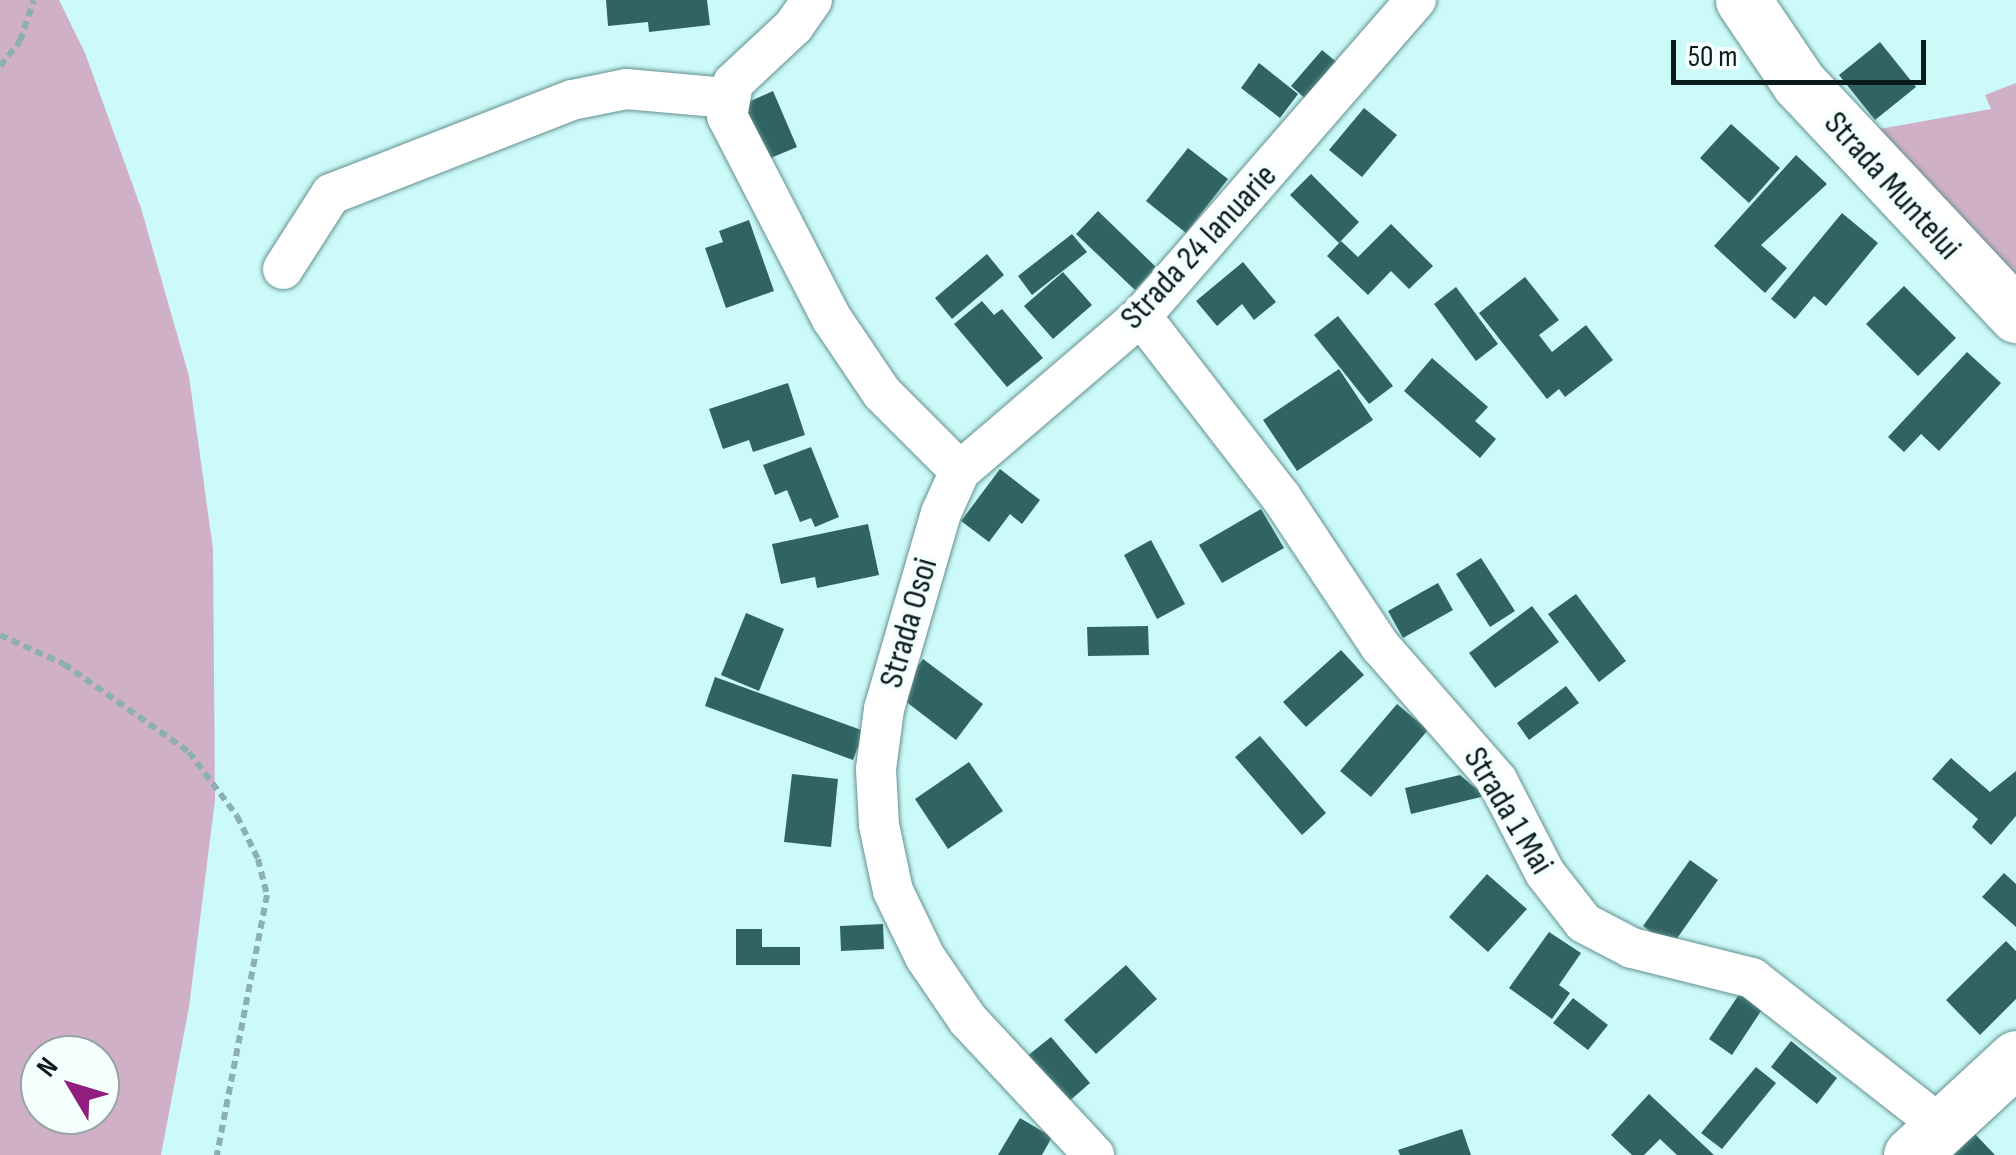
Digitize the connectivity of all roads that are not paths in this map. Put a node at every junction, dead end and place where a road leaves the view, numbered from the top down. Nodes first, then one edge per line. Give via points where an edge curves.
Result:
1 (812, 0) edge
2 (1416, 0) edge
3 (1743, 0) edge
4 (726, 98) junction
5 (283, 270) dead end
6 (1142, 316) junction
7 (2016, 316) edge
8 (960, 471) junction
9 (2016, 1058) edge
10 (1927, 1141) edge
11 (1094, 1155) edge

1 - 4 street via 794,26 732,83
2 - 6 street, Strada 24 Ianuarie
3 - 7 street, Strada Muntelui via 1822,108
4 - 5 street via 626,89 572,100 331,194
4 - 8 street via 734,137 832,319 882,393
6 - 8 street, Strada 24 Ianuarie
6 - 10 street, Strada 1 Mai via 1281,497 1380,646 1497,780 1545,873 1584,923 1632,948 1752,978
8 - 11 street, Strada Osoi via 941,513 884,709 876,769 879,825 894,891 925,957 968,1020
9 - 10 street

